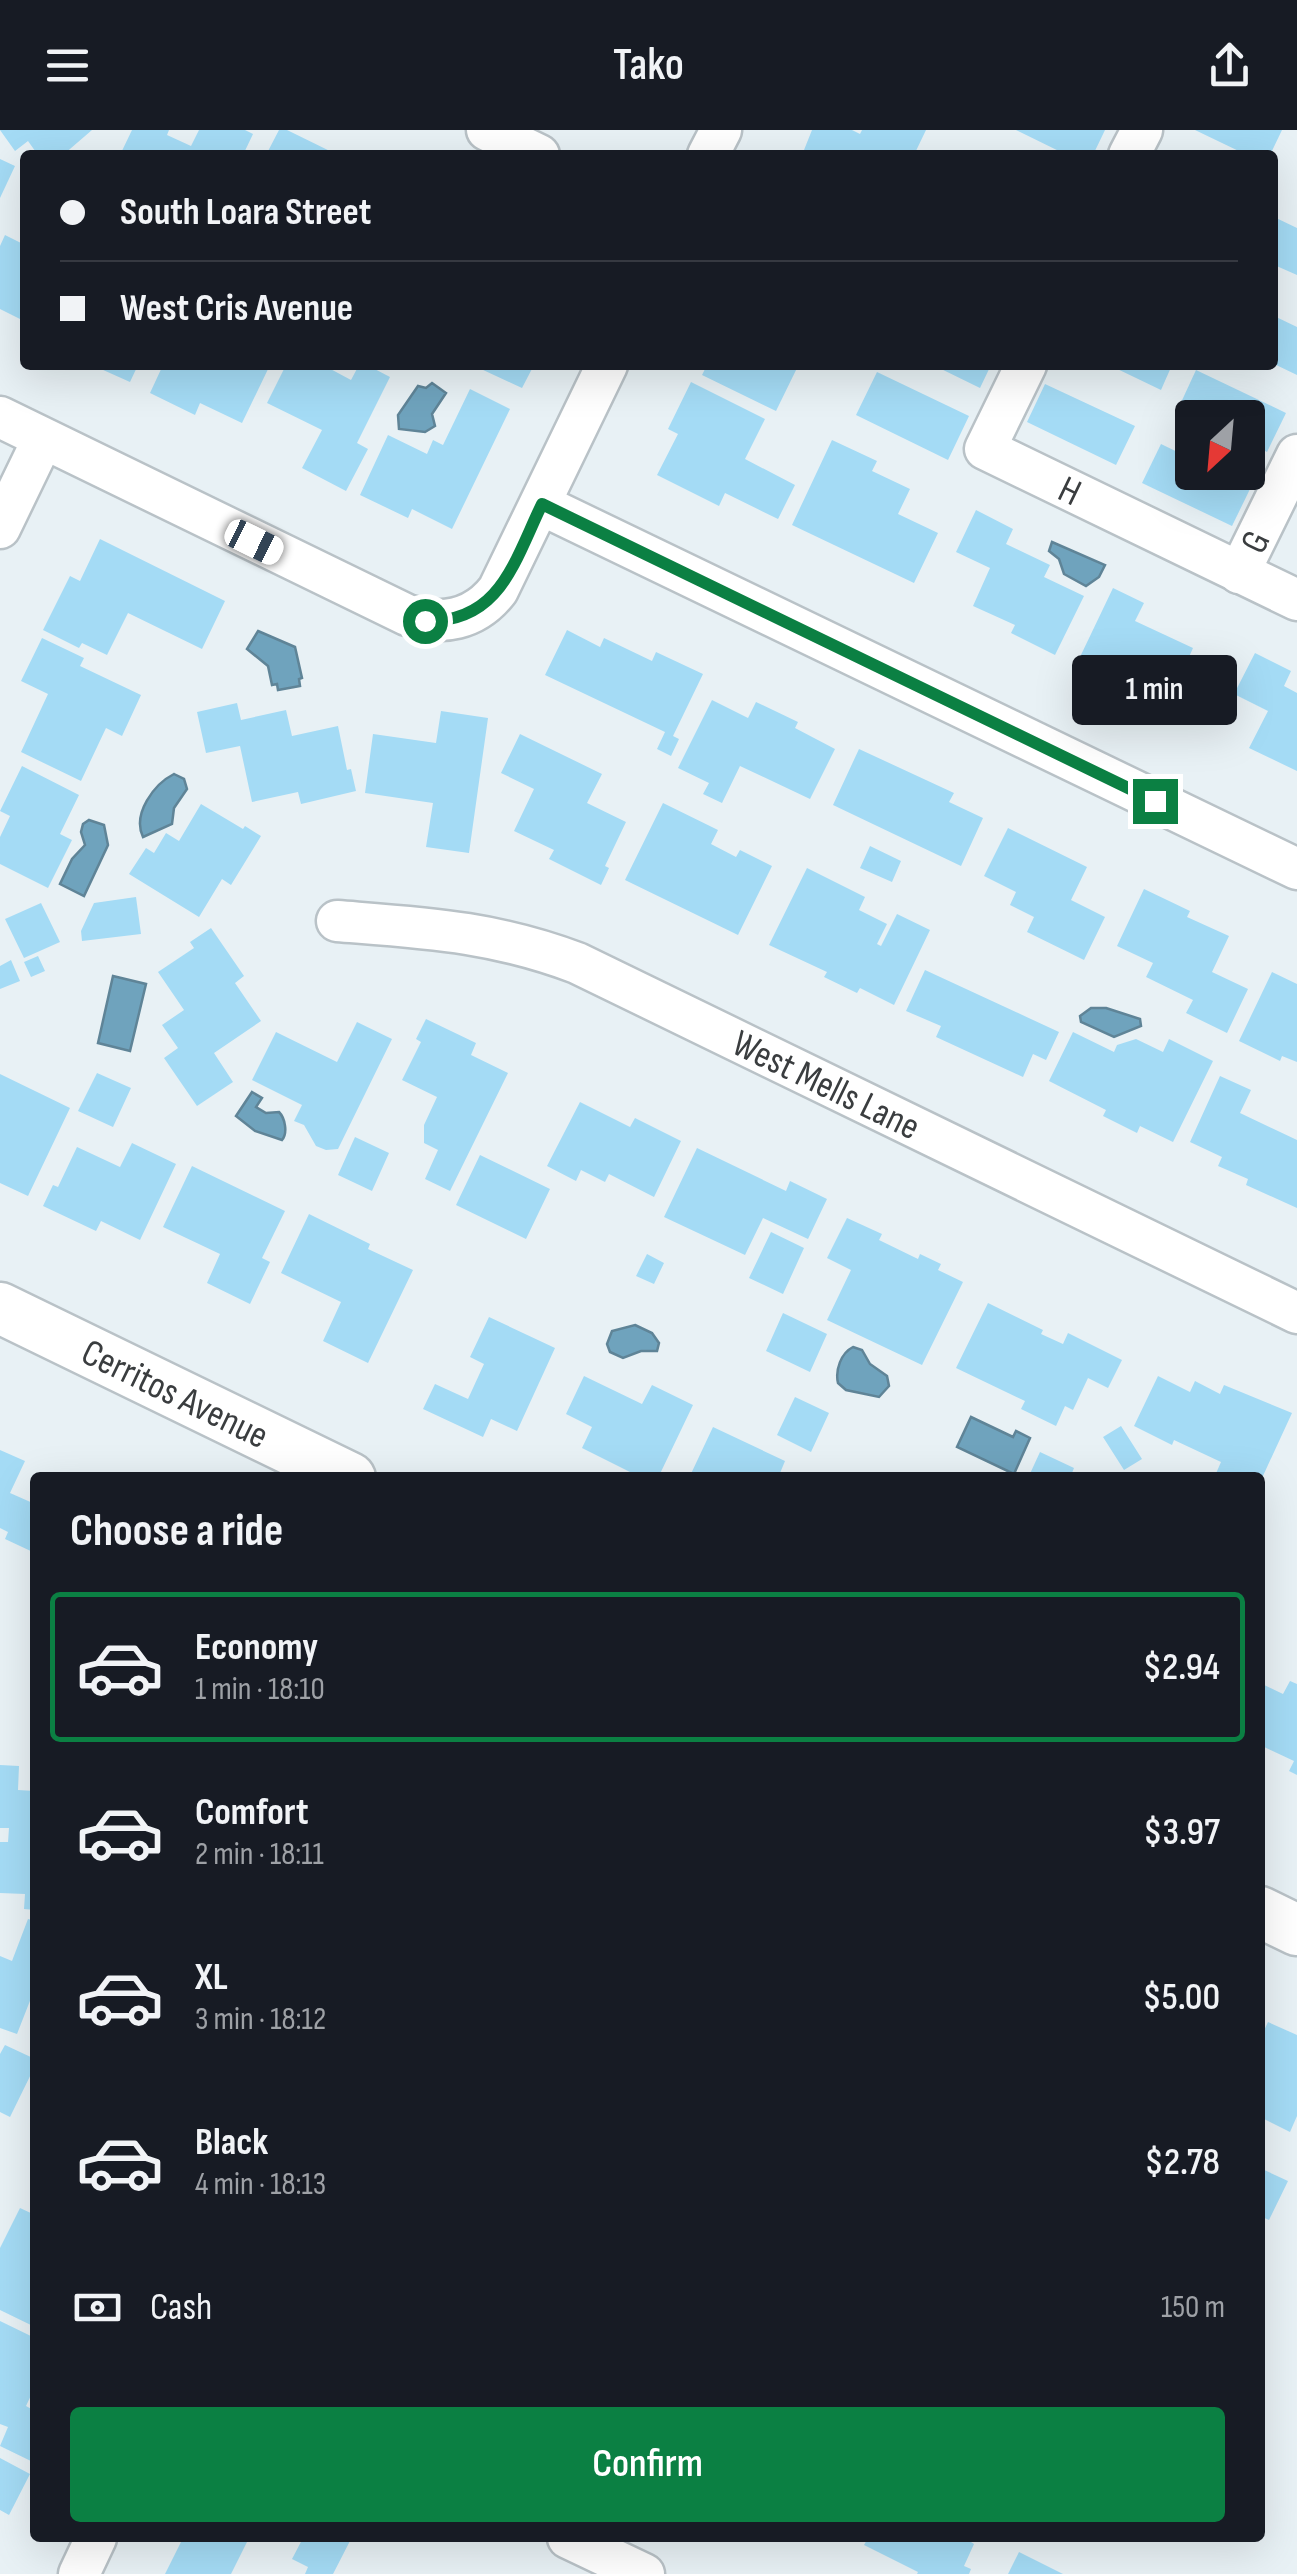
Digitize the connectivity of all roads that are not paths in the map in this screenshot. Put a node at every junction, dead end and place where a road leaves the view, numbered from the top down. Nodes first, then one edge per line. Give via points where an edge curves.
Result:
1 (487, 130) edge
2 (529, 150) edge
3 (606, 370) edge
4 (1024, 370) edge
5 (0, 417) edge
6 (43, 439) junction
7 (1297, 456) edge
8 (542, 504) junction
9 (0, 528) edge
10 (1239, 573) junction
11 (1297, 600) edge
12 (1297, 870) edge
13 (337, 921) dead end
14 (0, 1308) edge
15 (1297, 1312) edge
16 (338, 1472) edge
17 (1265, 1914) edge
18 (1297, 1930) edge
19 (94, 2542) edge
20 (576, 2542) edge
21 (79, 2574) edge
22 (644, 2574) edge

1 - 2 street
3 - 8 street
4 - 10 street, H via 985,449
5 - 6 street
6 - 8 street via 425,621 469,615 490,600
6 - 9 street
7 - 10 street, G
8 - 12 street
10 - 11 street, H
13 - 15 street, West Mells Lane via 484,934 576,963
14 - 16 street, Cerritos Avenue
17 - 18 street
19 - 21 street
20 - 22 street

